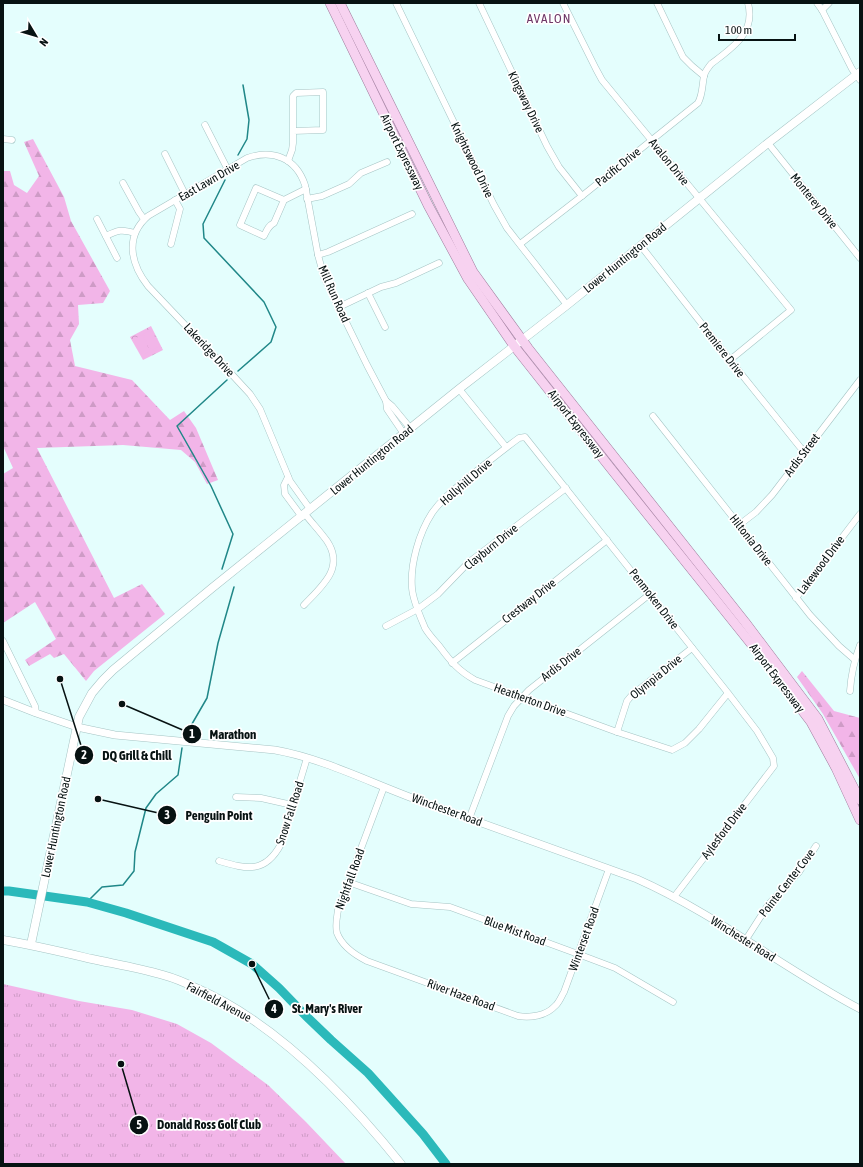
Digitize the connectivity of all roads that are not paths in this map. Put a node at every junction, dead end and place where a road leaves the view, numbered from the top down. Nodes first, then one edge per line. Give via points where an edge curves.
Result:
1 (330, 3) edge
2 (340, 3) edge
3 (396, 3) edge
4 (479, 3) edge
5 (563, 3) edge
6 (657, 3) edge
7 (817, 3) edge
8 (829, 3) edge
9 (748, 4) edge
10 (822, 10) junction
11 (704, 76) junction
12 (859, 76) edge
13 (205, 125) dead end
14 (293, 131) junction
15 (3, 139) edge
16 (12, 140) dead end
17 (651, 141) junction
18 (768, 143) junction
19 (165, 154) dead end
20 (288, 161) junction
21 (388, 162) dead end
22 (228, 170) junction
23 (123, 182) dead end
24 (306, 189) junction
25 (185, 194) junction
26 (582, 196) junction
27 (307, 199) junction
28 (699, 199) junction
29 (175, 200) junction
30 (284, 200) junction
31 (412, 214) dead end
32 (97, 219) dead end
33 (144, 219) junction
34 (136, 231) junction
35 (106, 236) junction
36 (171, 244) dead end
37 (520, 244) junction
38 (641, 246) junction
39 (318, 255) junction
40 (117, 258) dead end
41 (860, 258) edge
42 (439, 263) dead end
43 (368, 293) junction
44 (567, 305) junction
45 (339, 307) junction
46 (385, 327) dead end
47 (522, 340) junction
48 (514, 346) junction
49 (730, 360) junction
50 (860, 380) edge
51 (459, 390) junction
52 (386, 401) junction
53 (653, 416) dead end
54 (411, 429) junction
55 (404, 434) junction
56 (525, 437) joint
57 (506, 447) junction
58 (806, 451) junction
59 (288, 476) junction
60 (566, 488) junction
61 (306, 513) junction
62 (860, 514) edge
63 (739, 525) junction
64 (607, 540) junction
65 (650, 594) junction
66 (796, 598) junction
67 (304, 605) dead end
68 (418, 609) junction
69 (386, 626) dead end
70 (3, 641) edge
71 (860, 645) edge
72 (692, 648) junction
73 (854, 659) junction
74 (452, 663) junction
75 (850, 691) dead end
76 (728, 693) junction
77 (523, 697) junction
78 (3, 700) edge
79 (36, 713) junction
80 (77, 727) junction
81 (617, 732) junction
82 (307, 758) junction
83 (774, 766) joint
84 (384, 786) junction
85 (236, 797) dead end
86 (860, 800) edge
87 (292, 806) junction
88 (469, 819) junction
89 (860, 820) edge
90 (816, 846) dead end
91 (219, 861) dead end
92 (609, 869) junction
93 (348, 882) junction
94 (674, 897) junction
95 (3, 940) edge
96 (745, 941) junction
97 (31, 944) junction
98 (578, 954) junction
99 (367, 961) joint
100 (673, 1002) dead end
101 (555, 1007) joint
102 (860, 1009) edge
103 (401, 1164) edge

1 - 48 main road, Airport Expressway via 428,205 468,280
2 - 47 main road, Airport Expressway via 472,272
3 - 37 street, Knightswood Drive via 494,205
4 - 26 street, Kingsway Drive via 547,146 559,167
5 - 17 street, Avalon Drive via 602,80
6 - 11 street via 683,57
7 - 10 street
8 - 10 street
9 - 11 street, Pacific Drive via 749,22 742,37 711,64
10 - 12 street via 852,69
11 - 17 street, Pacific Drive via 698,103
12 - 18 main road, Lower Huntington Road
13 - 22 street
14 - 14 street via 293,96 296,93 323,92 323,130
14 - 20 street via 292,150
15 - 16 street
17 - 26 street, Pacific Drive
17 - 28 street, Avalon Drive
18 - 28 main road, Lower Huntington Road
18 - 41 street, Monterey Drive
19 - 25 street
20 - 22 street, East Lawn Drive via 277,156 256,155
20 - 24 street, Mill Run Road via 299,172
21 - 27 street via 362,173 349,184 322,196
22 - 25 street, East Lawn Drive
23 - 33 street
24 - 27 street, Mill Run Road
24 - 30 street
25 - 29 street, East Lawn Drive
26 - 37 street, Pacific Drive
27 - 39 street, Mill Run Road
28 - 38 main road, Lower Huntington Road
28 - 49 street, Avalon Drive via 791,310
29 - 33 street, East Lawn Drive
29 - 36 street via 180,209
30 - 30 street via 274,223 264,236 240,225 256,188
31 - 39 street
32 - 35 street
33 - 34 street, East Lawn Drive
34 - 35 street via 122,230
34 - 59 street, Lakeridge Drive via 132,246 133,257 143,279 253,398 260,408
35 - 40 street
37 - 44 street, Knightswood Drive
38 - 44 main road, Lower Huntington Road
38 - 49 street, Premiere Drive
39 - 45 street, Mill Run Road via 324,277
42 - 43 street
43 - 45 street
43 - 46 street
44 - 47 main road, Lower Huntington Road
45 - 52 street, Mill Run Road
47 - 48 main road, Lower Huntington Road
47 - 86 main road, Airport Expressway via 745,622 818,719
48 - 51 main road, Lower Huntington Road
48 - 89 main road, Airport Expressway via 811,722
49 - 58 street, Premiere Drive via 800,447
50 - 58 street, Ardis Street
51 - 54 main road, Lower Huntington Road
51 - 57 street
52 - 54 street, Mill Run Road
52 - 55 street, Mill Run Road via 387,408
53 - 63 street, Hiltonia Drive
54 - 55 main road, Lower Huntington Road
55 - 61 main road, Lower Huntington Road
56 - 57 street, Hollyhill Drive
56 - 60 street, Penmoken Drive
57 - 68 street, Hollyhill Drive via 458,486 433,512 425,525 414,559 412,578 412,589
58 - 63 street, Ardis Street via 765,504
59 - 61 street, Lakeridge Drive
59 - 61 street, Lakeridge Drive via 284,485 285,494
60 - 64 street, Penmoken Drive
60 - 68 street, Clayburn Drive via 468,564 438,594
61 - 67 street via 328,542 333,564 327,581
61 - 80 main road, Lower Huntington Road via 113,670 92,693
62 - 66 street, Lakewood Drive
63 - 66 street, Hiltonia Drive
64 - 65 street, Penmoken Drive
64 - 74 street, Crestway Drive
65 - 72 street, Penmoken Drive
65 - 77 street, Ardis Drive
66 - 73 street, Hiltonia Drive via 824,631
68 - 69 street, Clayburn Drive
68 - 74 street, Heatherton Drive via 426,630
70 - 79 street via 35,706
71 - 73 street
72 - 76 street, Penmoken Drive
72 - 81 street, Olympia Drive via 632,695 627,701
73 - 75 street
74 - 77 street, Heatherton Drive via 475,680
76 - 81 street, Heatherton Drive via 699,729 685,743 672,750
76 - 83 street, Penmoken Drive via 757,731 773,758
77 - 81 street, Heatherton Drive
77 - 88 street, Ardis Drive via 508,716
78 - 79 street, Winchester Road
79 - 80 street, Winchester Road
80 - 82 street, Winchester Road via 115,735 275,750
80 - 97 main road, Lower Huntington Road
82 - 84 street, Winchester Road
82 - 87 street, Snow Fall Road
83 - 94 street, Aylesford Drive
84 - 88 street, Winchester Road
84 - 93 street, Nightfall Road
85 - 87 street via 261,798
87 - 91 street, Snow Fall Road via 281,844 265,863 248,868
88 - 92 street, Winchester Road
90 - 96 street, Pointe Center Cove via 799,872 768,905
92 - 94 street, Winchester Road
92 - 98 street, Winterset Road
93 - 98 street, Blue Mist Road via 412,904 450,907
93 - 99 street, Nightfall Road via 338,910 337,932 352,952
94 - 96 street, Winchester Road
95 - 97 main road, Fairfield Avenue
96 - 102 street, Winchester Road
97 - 103 main road, Fairfield Avenue via 164,975 198,988 252,1018 315,1071 356,1112
98 - 100 street, Blue Mist Road via 615,968
98 - 101 street, Winterset Road via 564,992
99 - 101 street, River Haze Road via 518,1016 543,1015

